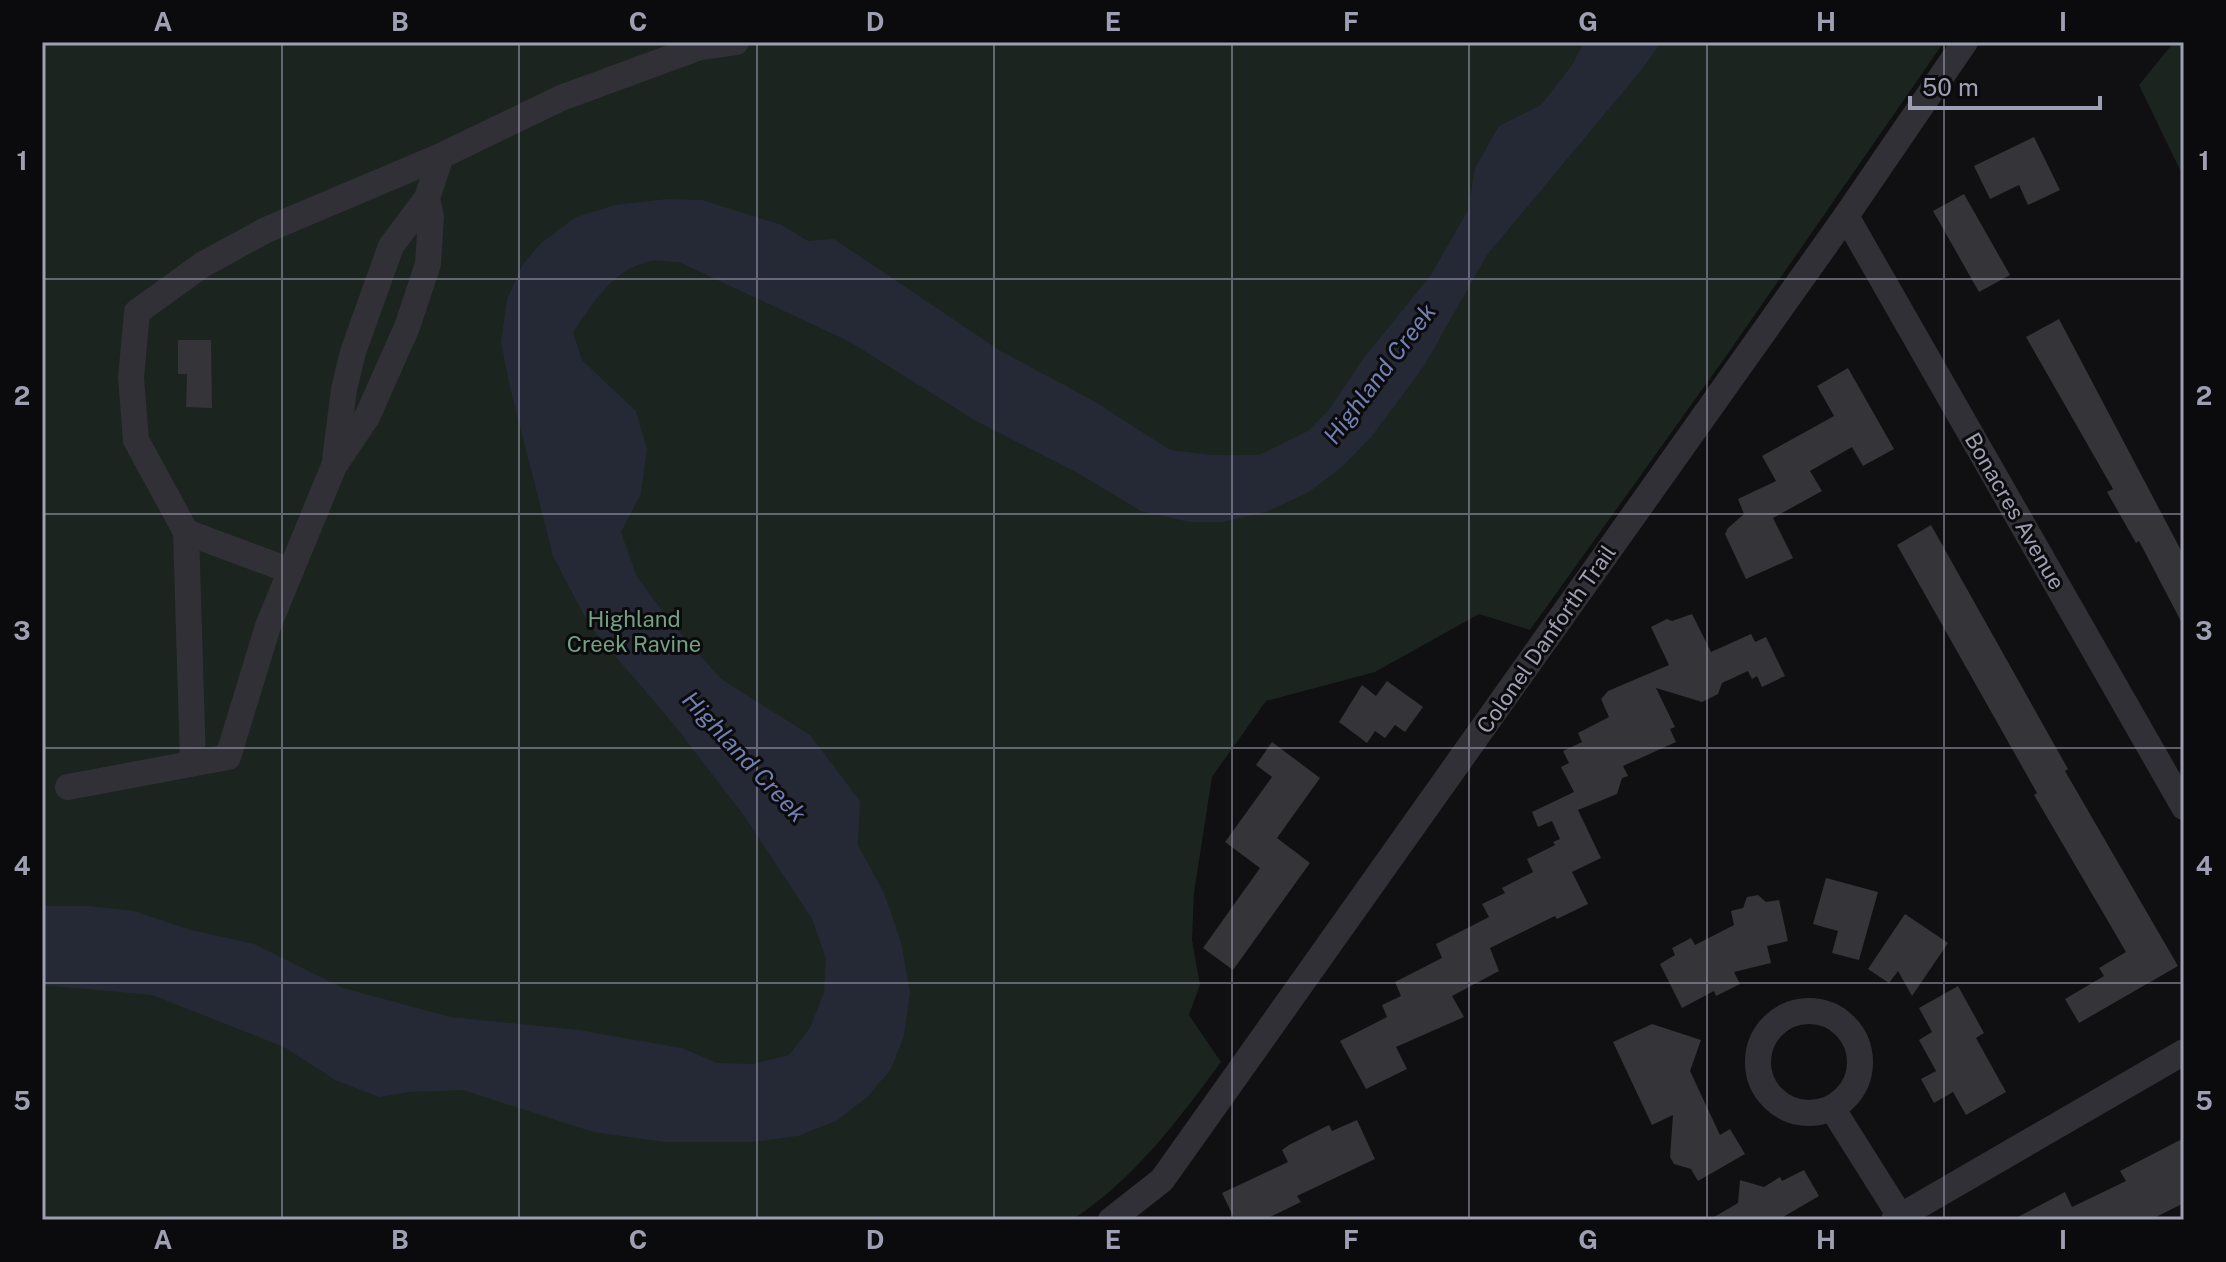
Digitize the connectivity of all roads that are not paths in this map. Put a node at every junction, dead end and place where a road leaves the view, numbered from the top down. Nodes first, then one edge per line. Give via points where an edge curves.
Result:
1 (736, 42) edge
2 (1965, 42) edge
3 (441, 156) junction
4 (427, 198) junction
5 (1846, 216) junction
6 (334, 466) junction
7 (186, 532) junction
8 (291, 571) junction
9 (193, 763) junction
10 (68, 787) dead end
11 (2184, 807) edge
12 (2184, 1052) edge
13 (1832, 1108) dead end
14 (1897, 1218) edge
15 (1111, 1220) edge

1 - 3 street via 700,47 561,98
2 - 5 street, Colonel Danforth Trail
3 - 4 street
3 - 7 street via 266,230 202,265 137,312 131,378 136,440
4 - 6 street via 391,246 353,352
4 - 6 street via 431,249 411,314 367,417
5 - 11 street, Bonacres Avenue
5 - 15 street, Colonel Danforth Trail via 1162,1180
6 - 8 street
7 - 8 street
7 - 9 street
8 - 9 street via 268,626 228,757
9 - 10 street
12 - 14 street
13 - 14 street

